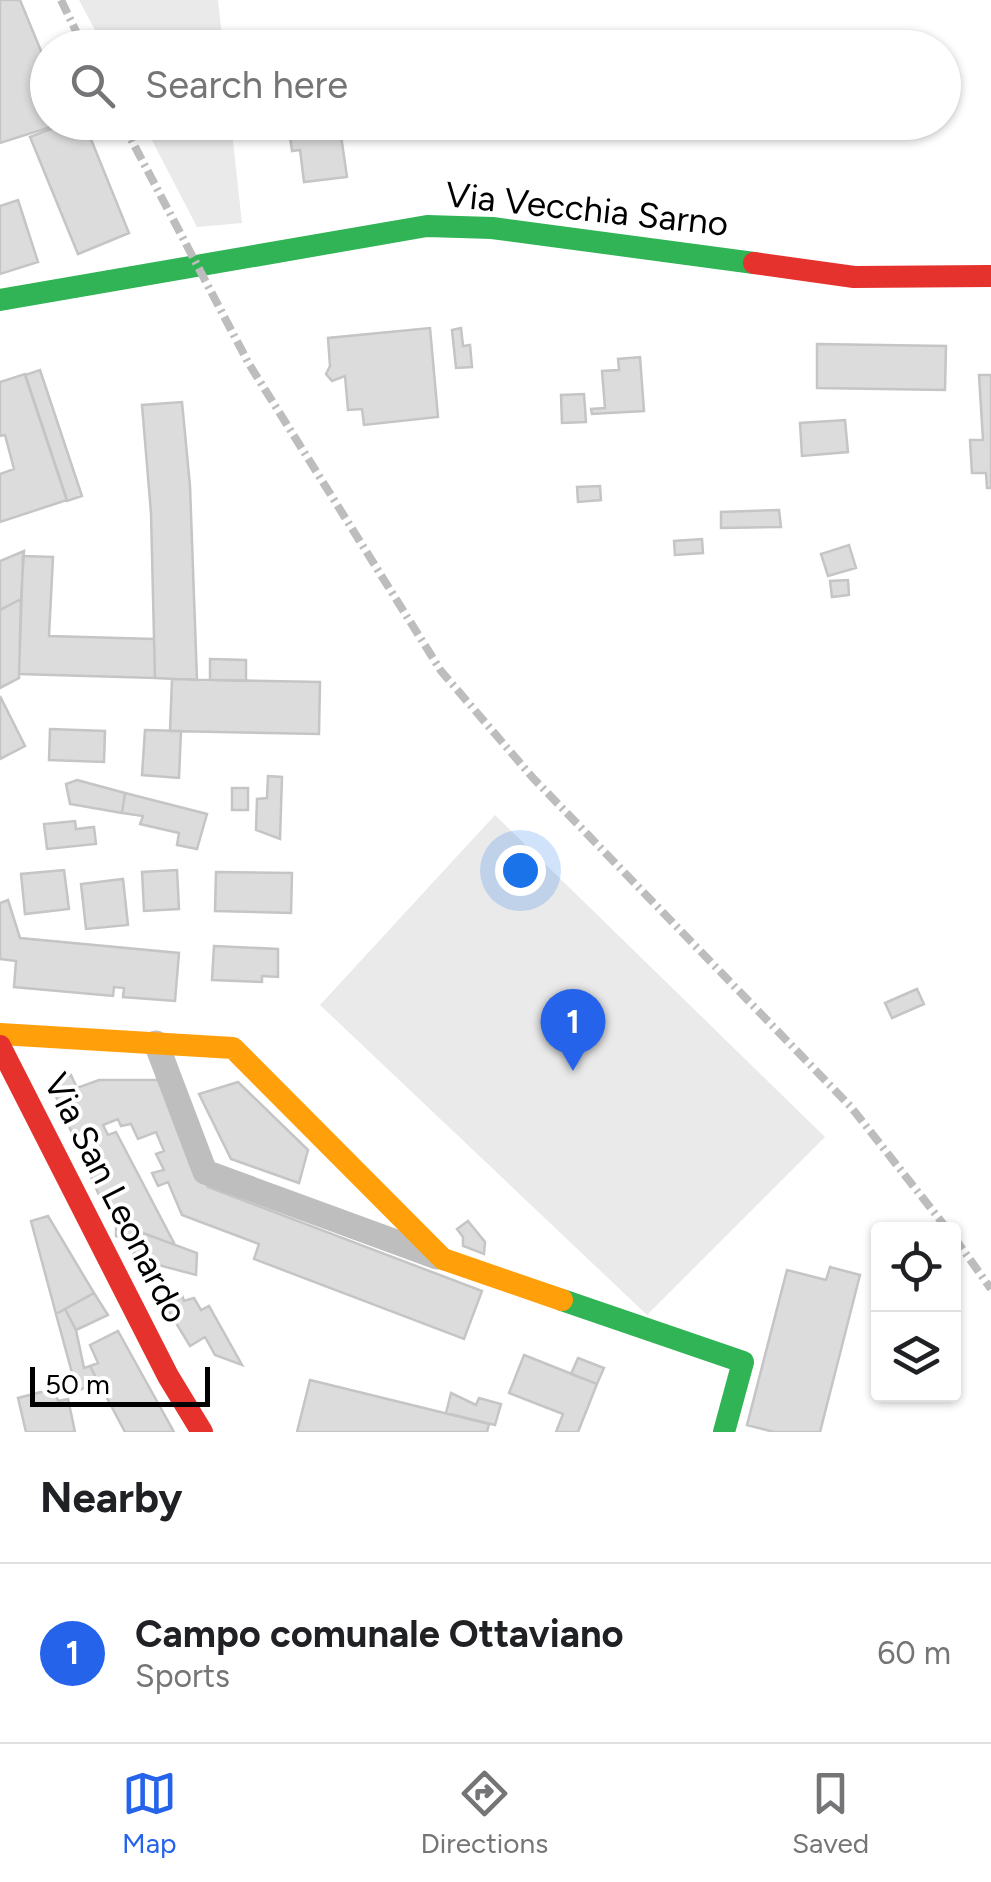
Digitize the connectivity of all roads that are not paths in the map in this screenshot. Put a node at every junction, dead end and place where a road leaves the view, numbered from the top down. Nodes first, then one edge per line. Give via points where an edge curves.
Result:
1 (991, 276) edge
2 (0, 300) edge
3 (0, 1034) edge
4 (156, 1043) junction
5 (0, 1046) edge
6 (443, 1259) junction
7 (202, 1432) edge
8 (724, 1432) edge

1 - 2 street, Via Vecchia Sarno via 854,278 443,226
3 - 4 street
4 - 6 street via 232,1048
4 - 6 street via 205,1172
5 - 7 street, Via San Leonardo
6 - 8 street via 742,1362

